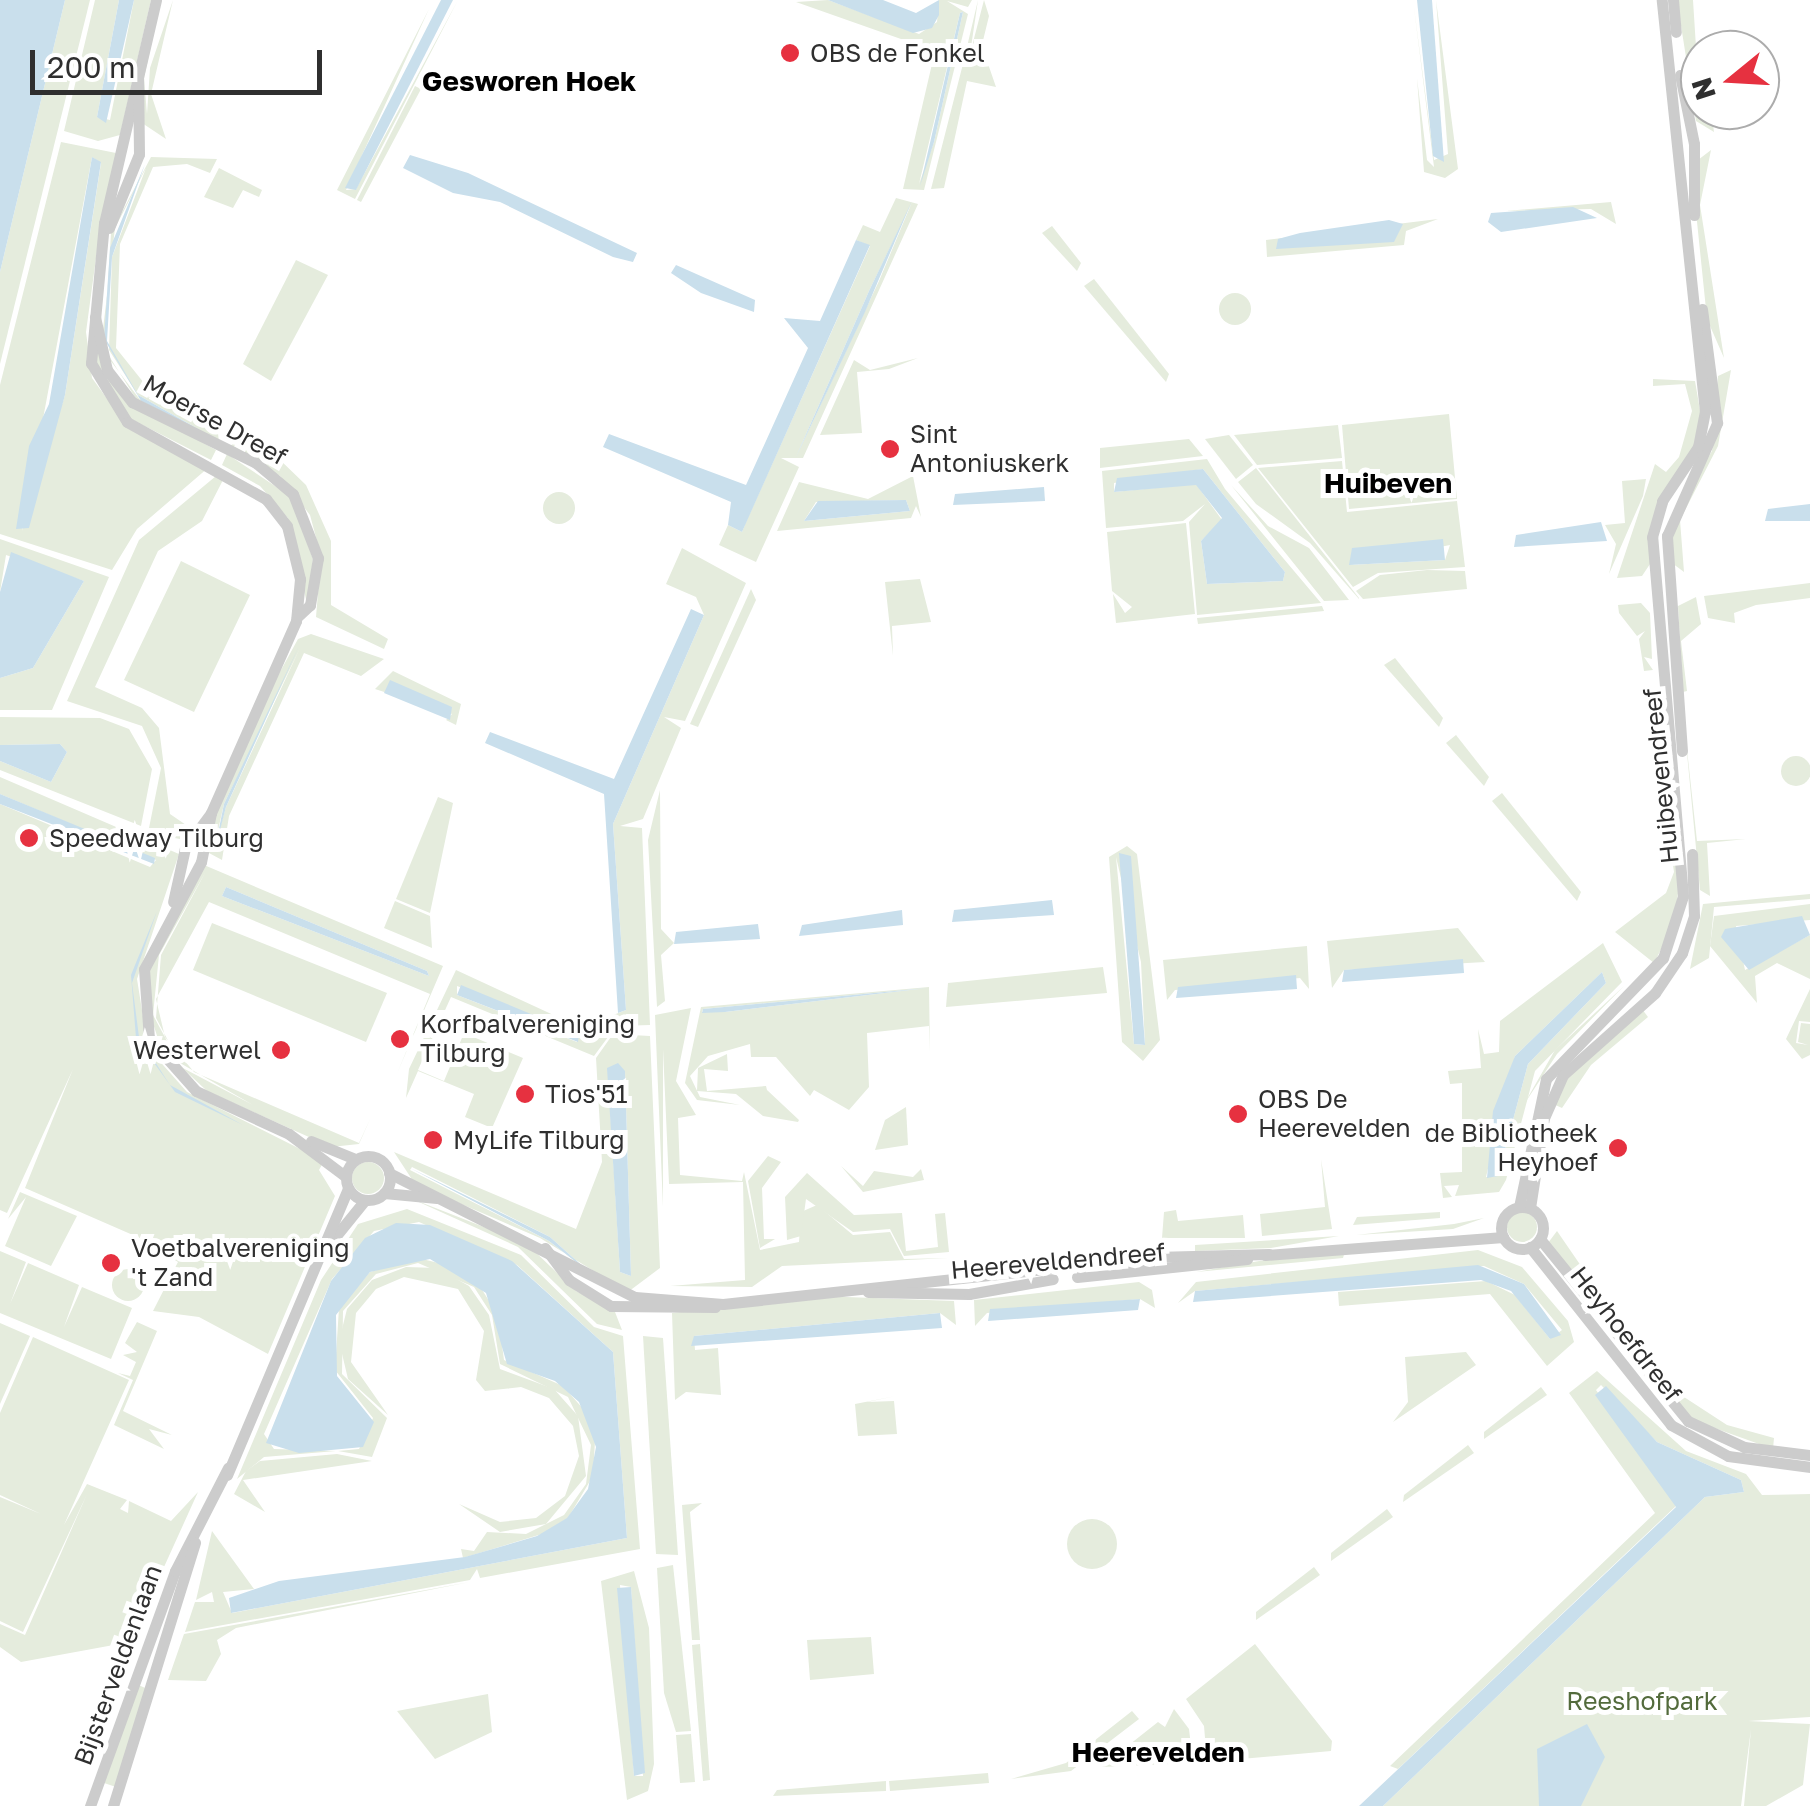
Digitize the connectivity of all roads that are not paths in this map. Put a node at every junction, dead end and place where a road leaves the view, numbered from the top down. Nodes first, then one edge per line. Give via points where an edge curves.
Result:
1 (156, 0) edge
2 (1662, 0) edge
3 (1673, 0) edge
4 (1691, 224) junction
5 (94, 313) junction
6 (297, 617) junction
7 (211, 814) junction
8 (173, 902) junction
9 (289, 1134) junction
10 (356, 1159) junction
11 (390, 1172) junction
12 (347, 1183) junction
13 (384, 1193) junction
14 (436, 1198) junction
15 (365, 1200) junction
16 (1524, 1207) junction
17 (1502, 1230) junction
18 (1535, 1243) junction
19 (328, 1244) junction
20 (1810, 1455) edge
21 (1810, 1467) edge
22 (195, 1542) junction
23 (90, 1806) edge
24 (113, 1806) edge

1 - 5 street, Moerse Dreef via 138,71 139,154 104,236
2 - 4 street, Huibevendreef via 1674,146
3 - 4 street, Huibevendreef via 1694,144
4 - 16 street, Huibevendreef via 1716,424 1667,536 1694,916 1666,981 1562,1075 1544,1118
5 - 6 street, Moerse Dreef via 91,362 112,406 141,432 250,485 278,511 298,561
5 - 6 street, Moerse Dreef via 108,370 132,402 256,463 294,494 318,558 310,606
6 - 7 street, Moerse Dreef
7 - 8 street, Moerse Dreef via 198,869
7 - 8 street, Moerse Dreef via 185,848
8 - 9 street, Moerse Dreef via 144,969 149,1038 196,1091
9 - 10 street, Moerse Dreef
9 - 12 street, Moerse Dreef
10 - 11 street via 378,1158
10 - 12 street
11 - 13 street
11 - 14 street
12 - 15 street
12 - 19 street, Bijsterveldenlaan
13 - 14 street
13 - 15 street
14 - 17 street, Heereveldendreef via 545,1248 568,1280 611,1306 723,1304 1155,1257 1269,1254
15 - 19 street, Bijsterveldenlaan
16 - 17 street
16 - 18 street via 1542,1222
17 - 18 street
18 - 20 street, Heyhoefdreef via 1688,1421 1723,1441
18 - 21 street, Heyhoefdreef via 1671,1425 1728,1456
19 - 22 street, Bijsterveldenlaan
22 - 23 street, Bijsterveldenlaan via 175,1571
22 - 24 street, Bijsterveldenlaan

